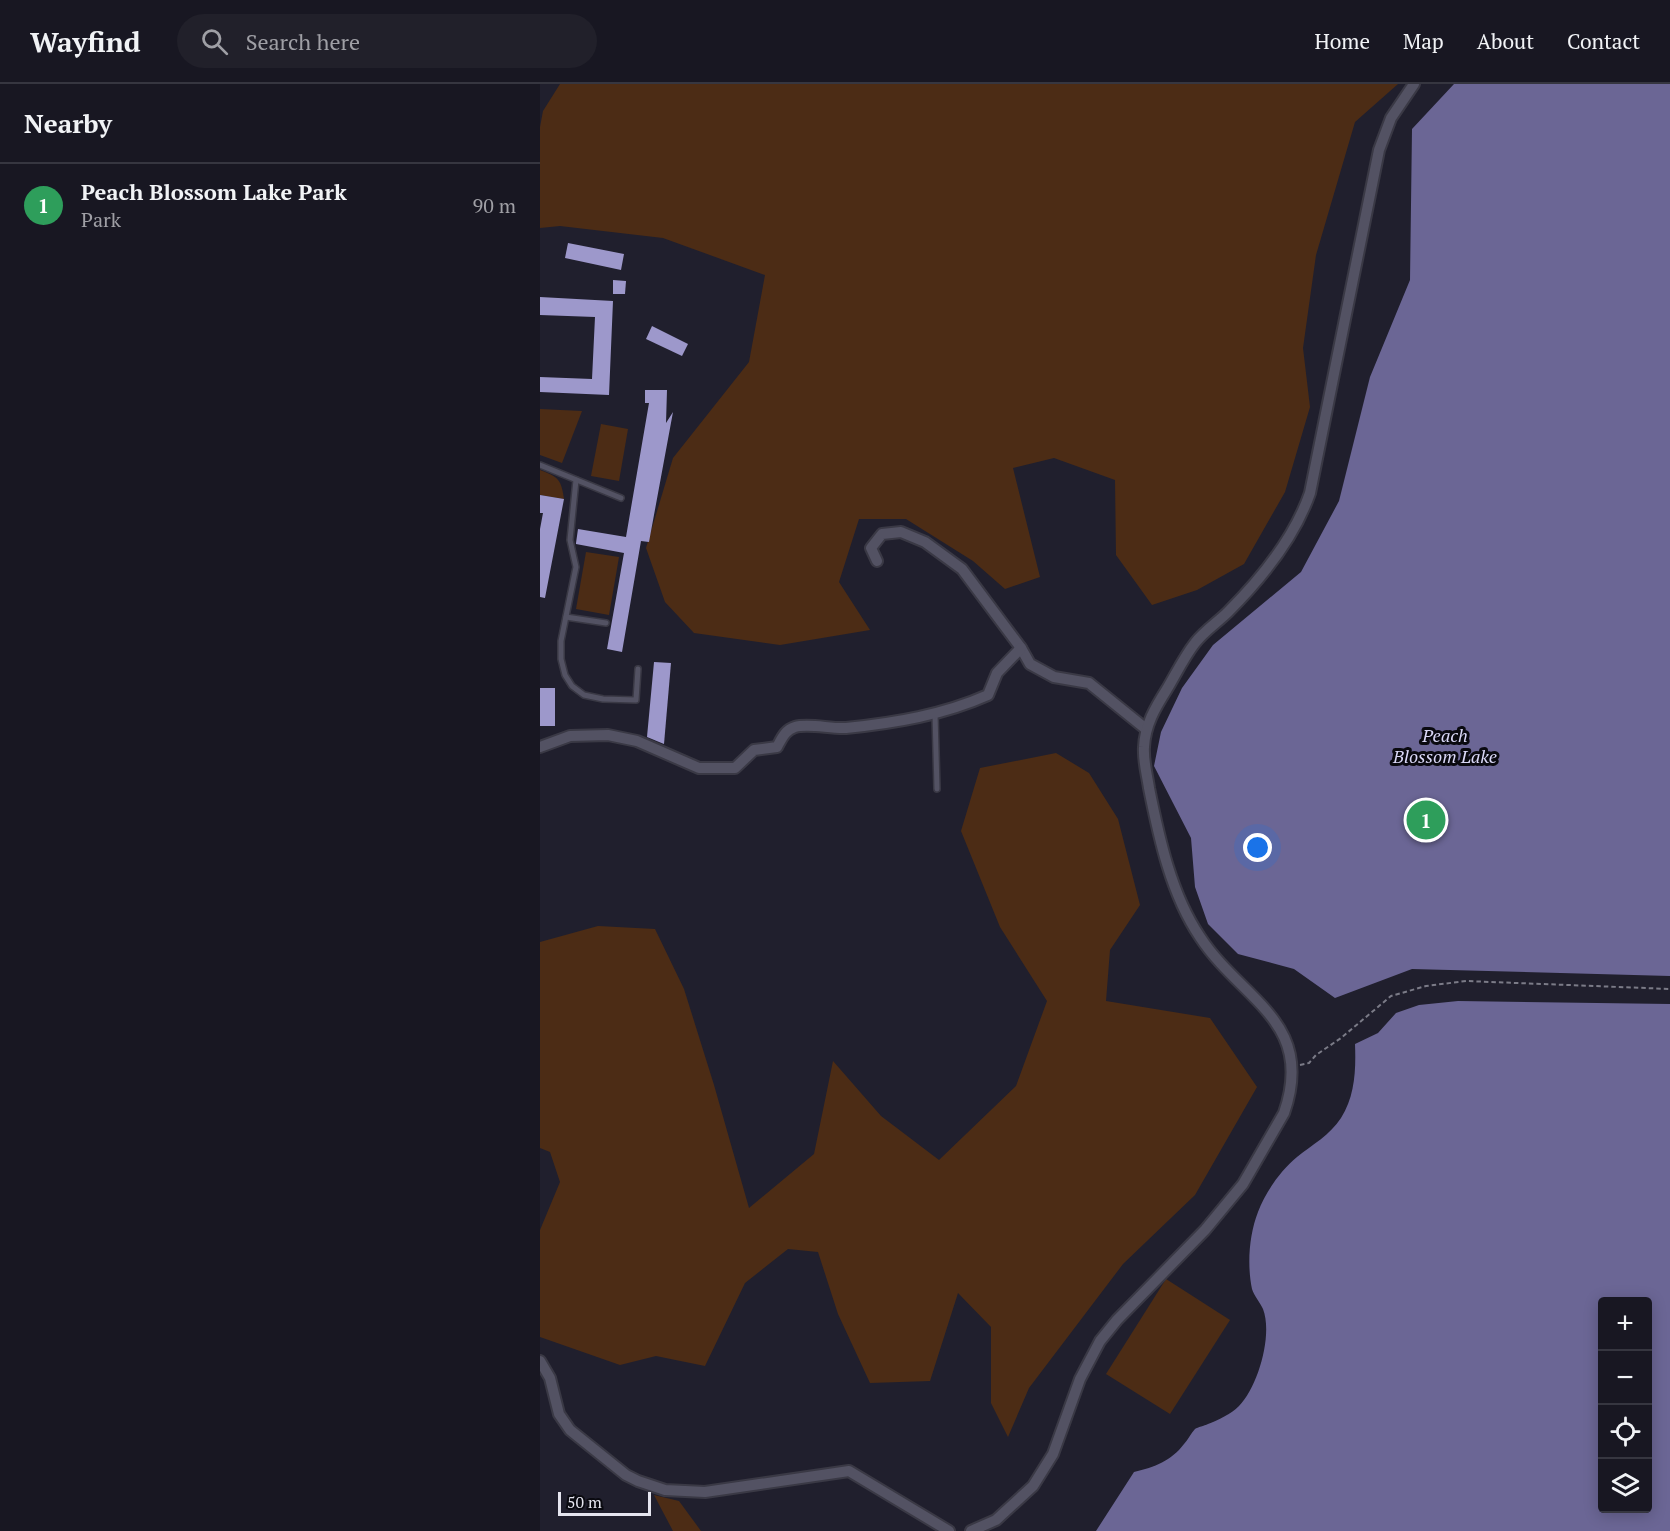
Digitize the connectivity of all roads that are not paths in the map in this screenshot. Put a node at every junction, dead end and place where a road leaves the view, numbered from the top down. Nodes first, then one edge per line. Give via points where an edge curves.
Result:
1 (1414, 84) edge
2 (540, 465) edge
3 (576, 480) junction
4 (621, 498) dead end
5 (878, 561) dead end
6 (566, 617) junction
7 (606, 622) dead end
8 (1021, 648) junction
9 (638, 669) dead end
10 (934, 714) junction
11 (1146, 729) junction
12 (540, 747) edge
13 (937, 789) dead end
14 (540, 1361) edge
15 (949, 1531) edge
16 (971, 1531) edge

1 - 11 street via 1391,118 1379,150 1306,506 1258,580 1196,641
2 - 3 lane
3 - 4 lane
3 - 6 lane via 570,540 576,567
5 - 8 street via 871,548 882,534 901,532 925,542 962,569
6 - 7 lane
6 - 9 lane via 561,659 572,686 584,695 636,700
8 - 10 street via 997,673 988,695
8 - 11 street via 1037,669 1089,683
10 - 12 street via 843,728 796,727 786,732 777,747 754,750 735,768 699,768 637,741 608,735 570,736
10 - 13 lane
11 - 16 street via 1145,770 1157,830 1180,898 1212,954 1271,1015 1284,1037 1290,1062 1290,1088 1284,1113 1243,1184 1100,1341 1080,1379 1053,1454 1033,1486 996,1520
14 - 15 street via 550,1378 559,1414 570,1430 638,1481 665,1490 705,1492 849,1471

